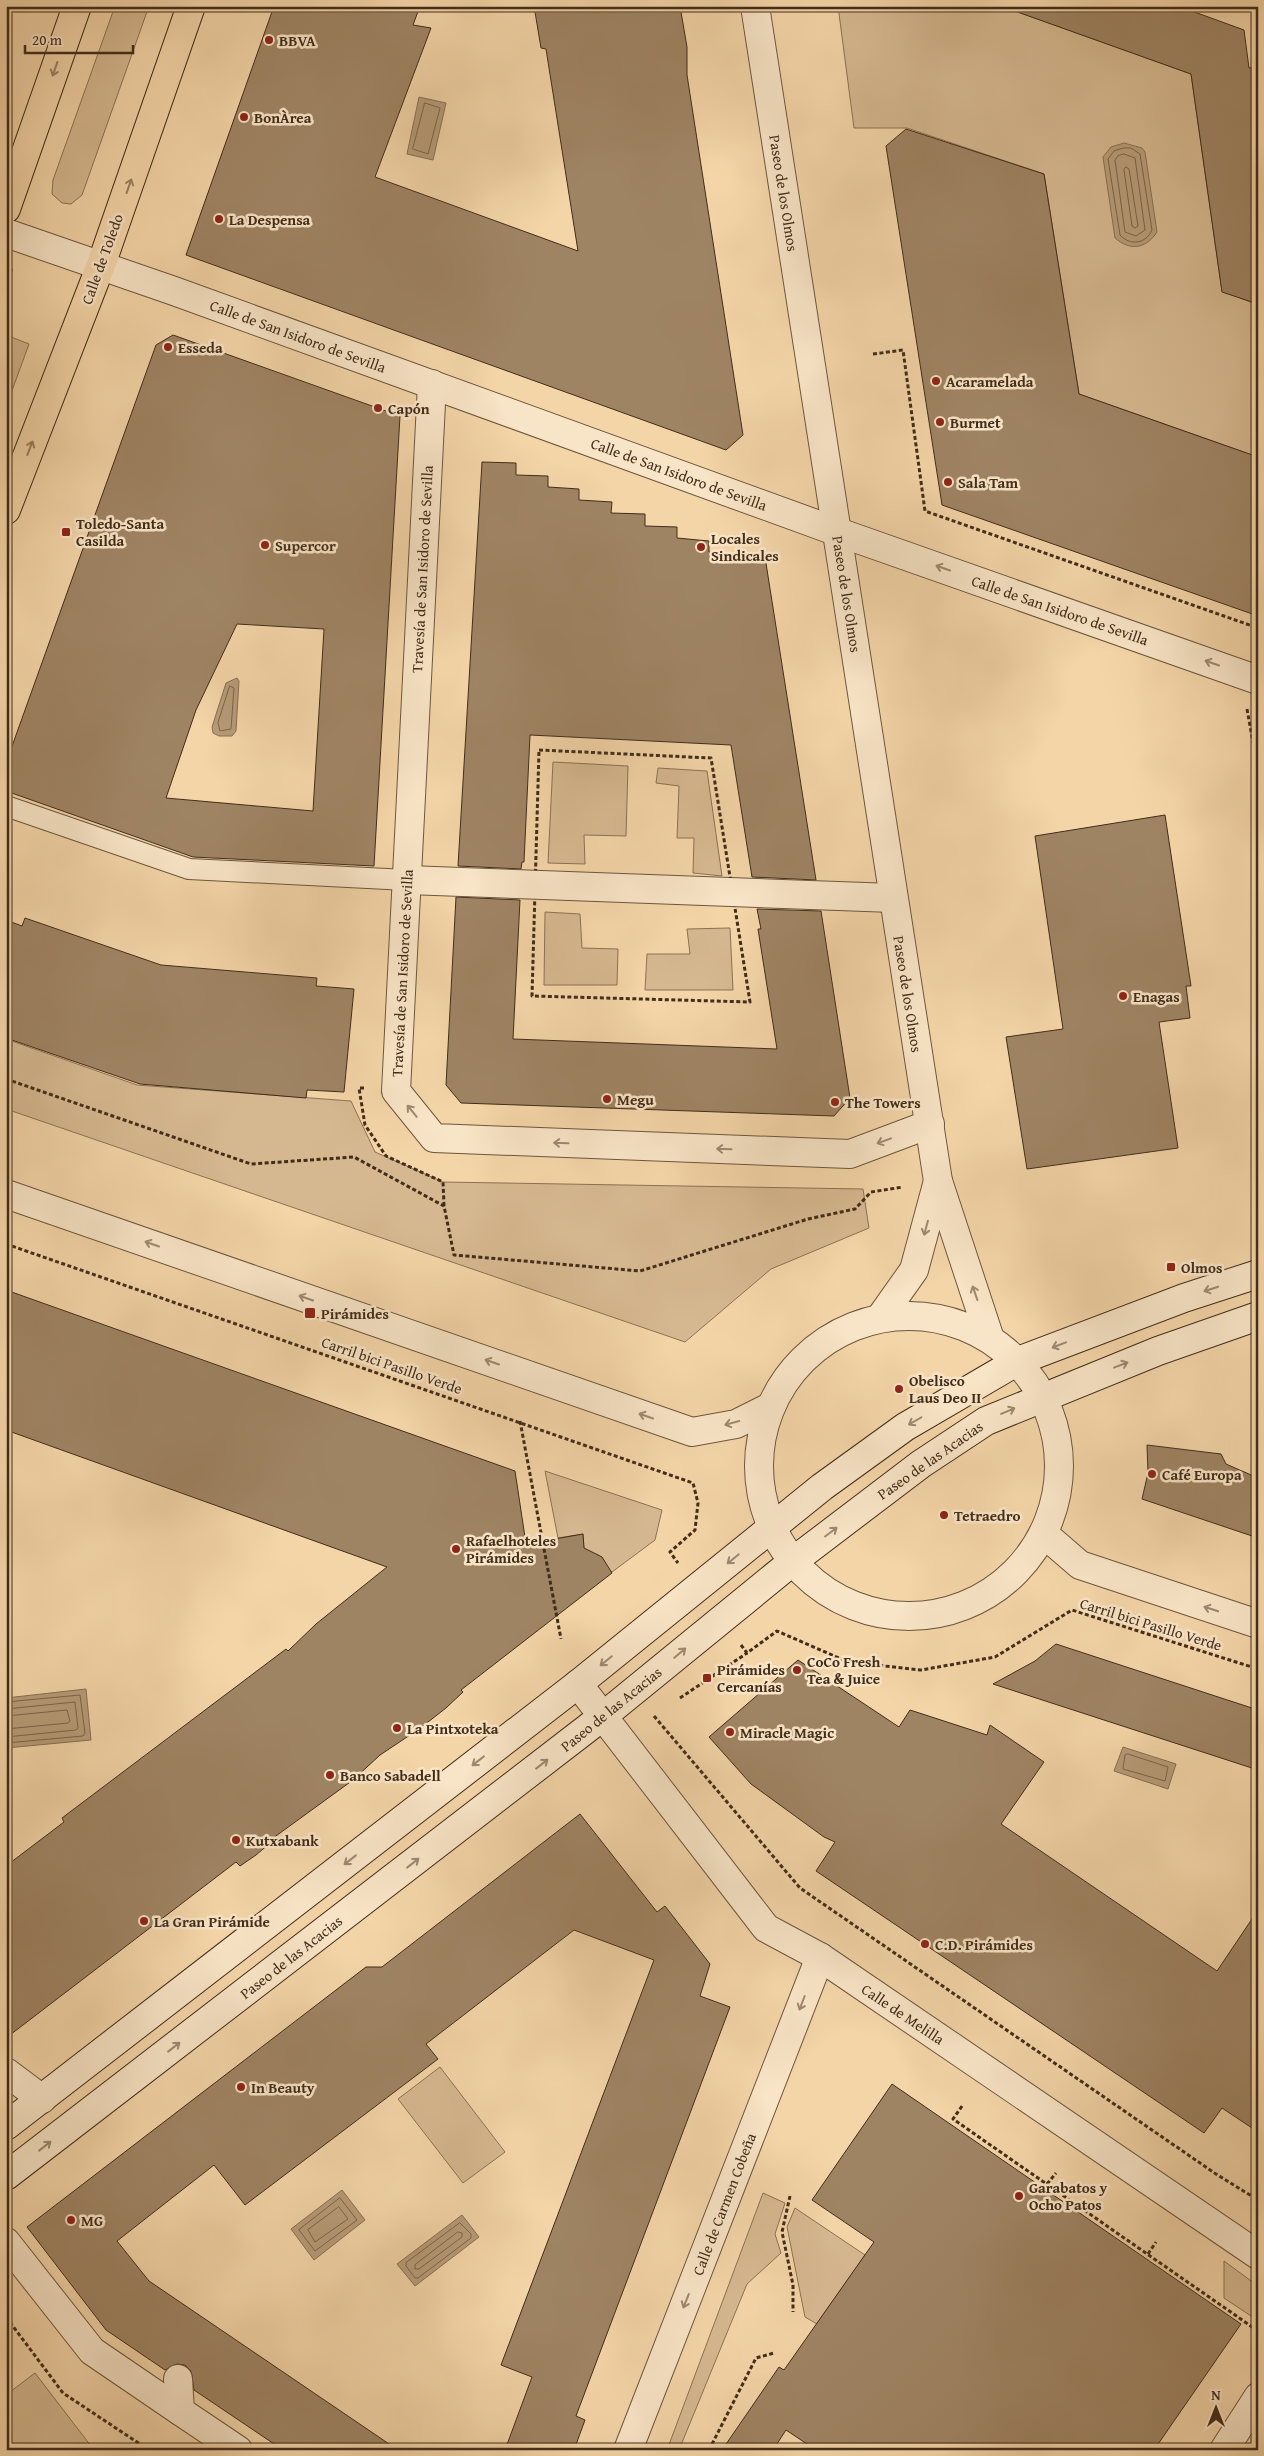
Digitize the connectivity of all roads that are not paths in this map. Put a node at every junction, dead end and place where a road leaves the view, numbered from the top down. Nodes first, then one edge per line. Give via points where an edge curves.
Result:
1 (77, 6) edge
2 (191, 6) edge
3 (755, 6) edge
4 (6, 209) edge
5 (6, 232) edge
6 (101, 265) junction
7 (432, 384) junction
8 (6, 510) edge
9 (838, 532) junction
10 (1250, 677) edge
11 (6, 806) edge
12 (407, 880) junction
13 (892, 898) junction
14 (930, 1124) junction
15 (938, 1181) junction
16 (6, 1194) edge
17 (1258, 1274) edge
18 (1258, 1316) edge
19 (880, 1318) junction
20 (990, 1339) junction
21 (1018, 1361) junction
22 (1043, 1396) junction
23 (770, 1407) junction
24 (771, 1528) junction
25 (1044, 1534) junction
26 (792, 1562) junction
27 (1258, 1624) edge
28 (578, 1684) junction
29 (602, 1717) junction
30 (820, 1957) junction
31 (6, 2072) edge
32 (42, 2099) junction
33 (6, 2126) edge
34 (6, 2176) edge
35 (6, 2242) edge
36 (1258, 2255) edge
37 (178, 2379) dead end
38 (1258, 2397) edge
39 (180, 2411) junction
40 (238, 2450) edge
41 (628, 2450) edge
42 (1224, 2450) edge

1 -> 4 main road
6 -> 2 main road, Calle de Toledo
3 - 9 street, Paseo de los Olmos
5 - 6 street, Calle de San Isidoro de Sevilla
6 - 7 street, Calle de San Isidoro de Sevilla
8 -> 6 main road, Calle de Toledo
7 - 9 street, Calle de San Isidoro de Sevilla
7 - 12 street, Travesía de San Isidoro de Sevilla
10 -> 9 street, Calle de San Isidoro de Sevilla
9 - 13 street, Paseo de los Olmos
11 - 12 lane via 189,869
12 - 13 street
14 -> 12 street, Travesía de San Isidoro de Sevilla via 850,1154 434,1138 396,1091
13 - 14 street, Paseo de los Olmos
14 - 15 street, Paseo de los Olmos
15 -> 19 street, Paseo de los Olmos via 914,1270
20 -> 15 street, Paseo de los Olmos
23 -> 16 street via 736,1424 692,1432
17 -> 21 street via 1184,1298
22 -> 18 street, Paseo de las Acacias
19 - 20 street via 922,1316
19 - 23 street via 845,1330 814,1349 789,1375
20 - 21 street
21 - 22 street
21 -> 24 street via 905,1427
22 - 25 street via 1059,1441 1059,1489
26 -> 22 street, Paseo de las Acacias via 921,1464 986,1420
23 - 24 street via 759,1444 759,1484
24 - 26 street
24 -> 28 street
25 - 26 street via 999,1588 947,1613 890,1616 836,1598
27 -> 25 street via 1080,1565
29 -> 26 street, Paseo de las Acacias
28 - 29 street, Calle de Melilla
28 -> 32 street
29 - 30 street, Calle de Melilla via 766,1928
34 -> 29 street, Paseo de las Acacias
30 - 36 street, Calle de Melilla
30 -> 41 street, Calle de Carmen Cobeña
31 - 32 street
32 - 33 street
35 - 39 street via 92,2351
37 - 39 street
38 - 42 street
39 - 40 street

